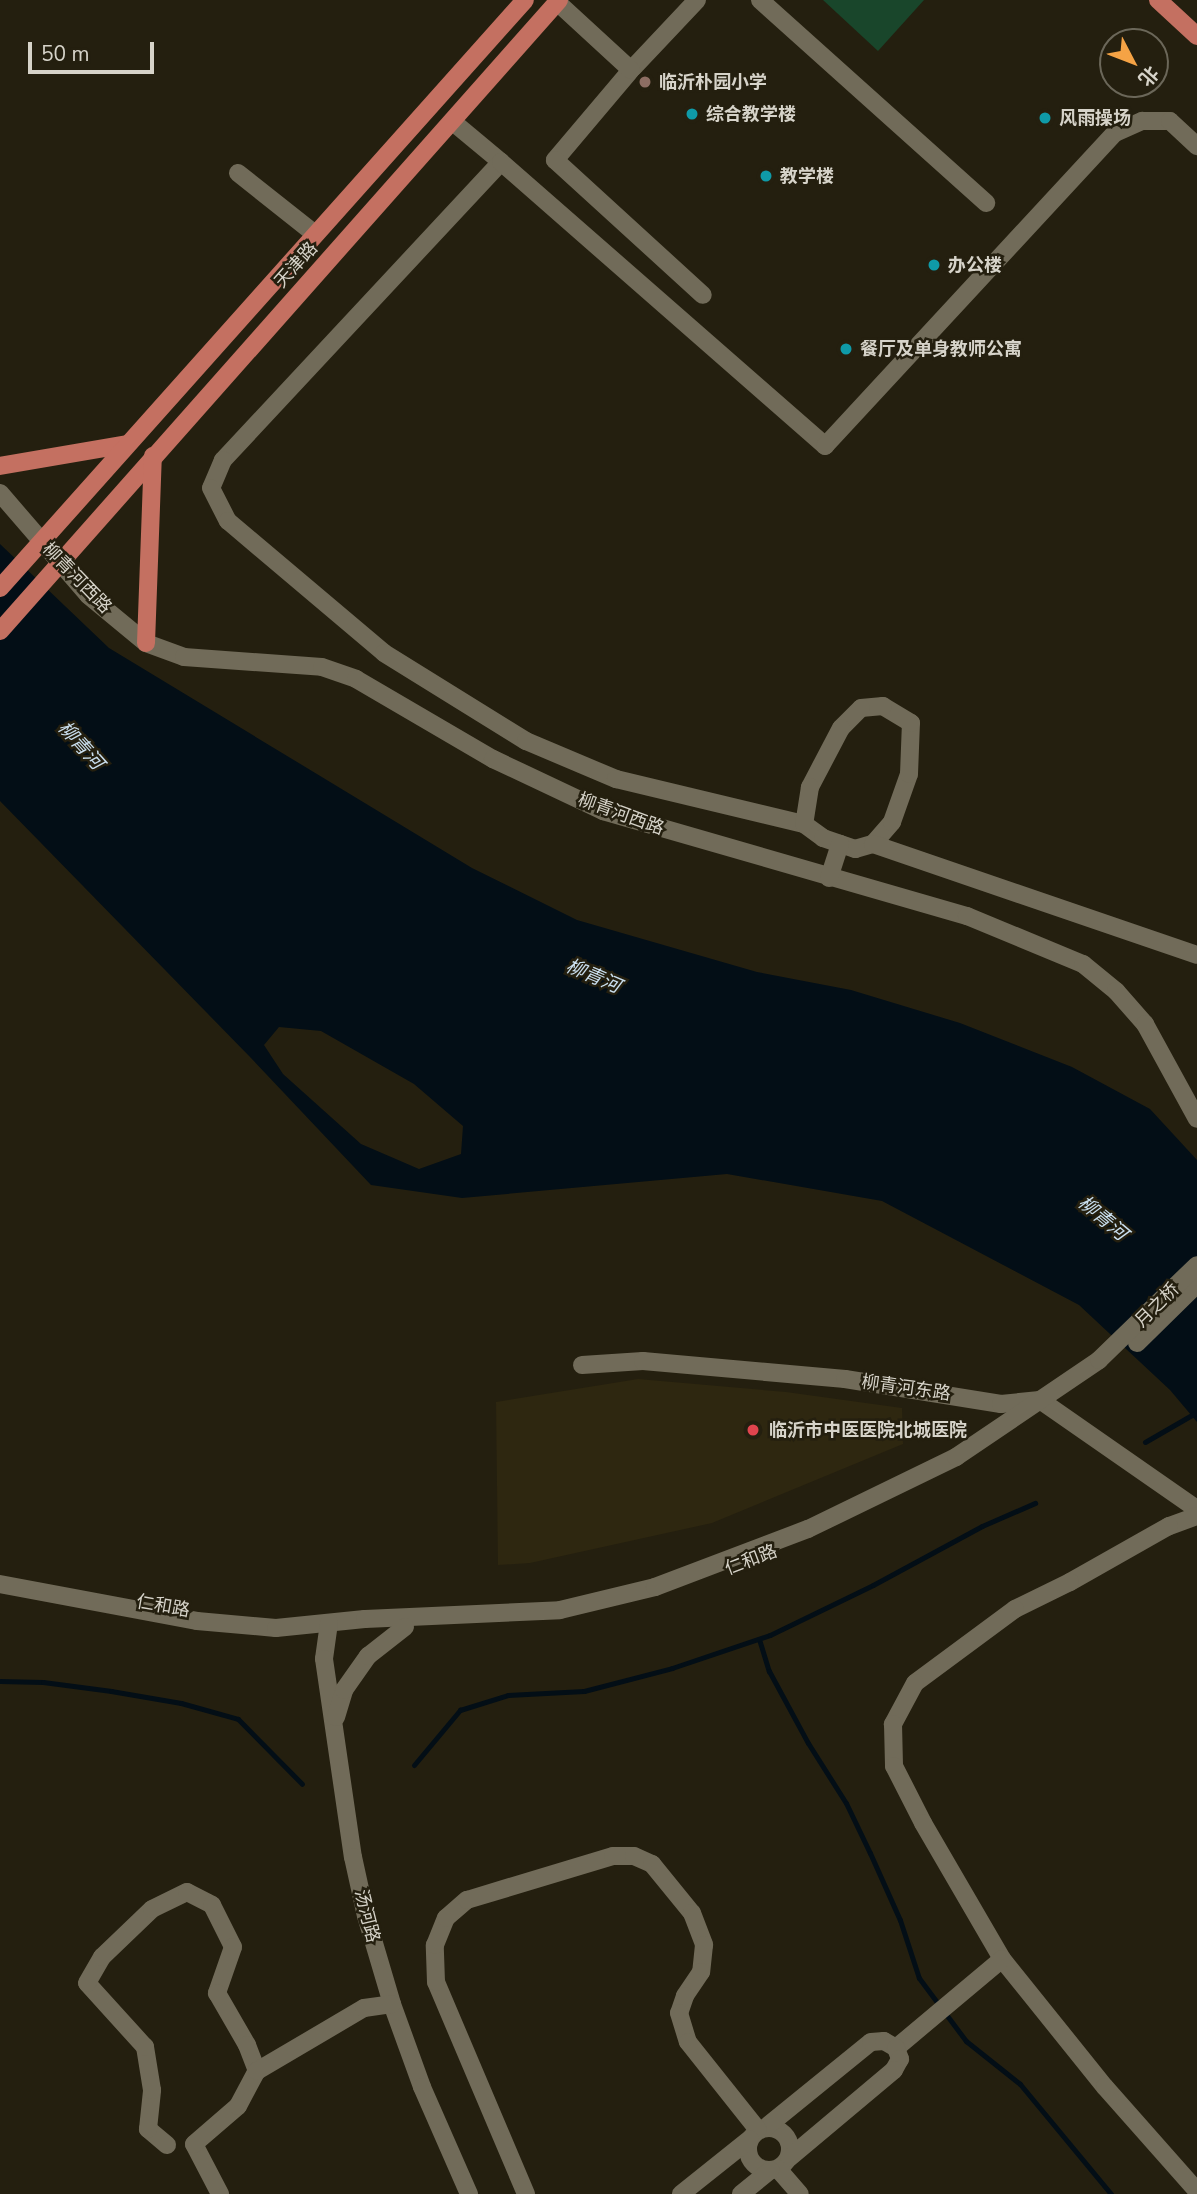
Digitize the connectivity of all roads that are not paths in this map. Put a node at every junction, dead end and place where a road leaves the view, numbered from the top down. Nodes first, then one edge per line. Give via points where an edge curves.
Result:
1 (525, 0) edge
2 (697, 0) edge
3 (760, 0) edge
4 (1158, 0) edge
5 (558, 1) edge
6 (1197, 36) edge
7 (631, 70) junction
8 (453, 122) junction
9 (1197, 146) edge
10 (501, 162) junction
11 (238, 173) dead end
12 (986, 203) dead end
13 (315, 234) junction
14 (703, 295) dead end
15 (127, 444) junction
16 (153, 456) junction
17 (0, 466) edge
18 (0, 493) edge
19 (0, 588) edge
20 (0, 631) edge
21 (146, 643) junction
22 (804, 824) junction
23 (840, 844) junction
24 (873, 844) junction
25 (829, 878) junction
26 (1197, 955) edge
27 (1191, 1095) edge
28 (1197, 1119) edge
29 (1197, 1265) edge
30 (1197, 1284) edge
31 (1123, 1349) junction
32 (582, 1365) dead end
33 (1043, 1404) junction
34 (1197, 1509) edge
35 (1197, 1516) edge
36 (0, 1575) edge
37 (0, 1584) edge
38 (329, 1623) junction
39 (405, 1627) junction
40 (334, 1724) junction
41 (1002, 1959) junction
42 (392, 2004) junction
43 (896, 2048) junction
44 (257, 2071) junction
45 (758, 2132) junction
46 (167, 2145) dead end
47 (779, 2166) junction
48 (1197, 2191) edge
49 (220, 2194) edge
50 (469, 2194) edge
51 (526, 2194) edge
52 (681, 2194) edge
53 (741, 2194) edge
54 (800, 2194) edge

1 - 13 main road, 天津路
2 - 7 street
3 - 12 street
4 - 6 main road
5 - 7 street
5 - 8 main road, 天津路
7 - 14 street via 555,160
8 - 10 street
8 - 16 main road, 天津路
9 - 10 street via 1170,121 1142,121 1115,133 825,446
10 - 22 street via 223,460 211,488 228,521 384,653 526,741 616,779
11 - 13 street
13 - 15 main road, 天津路
15 - 17 main road
15 - 19 main road, 天津路
16 - 20 main road, 天津路
16 - 21 main road
18 - 21 street, 柳青河西路 via 88,595
21 - 25 street, 柳青河西路 via 184,657 322,667 356,680 493,759 603,811
22 - 23 street
22 - 24 street via 810,788 841,727 861,708 883,706 911,723 909,774 892,822
23 - 24 street via 855,849
23 - 25 street
24 - 26 street
25 - 27 street, 柳青河西路 via 967,916 1083,964 1116,990 1145,1024
27 - 28 street, 柳青河西路
29 - 31 street, 月之桥
30 - 31 street, 月之桥
31 - 33 street, 仁和路
32 - 33 street, 柳青河东路 via 643,1362 845,1379 1001,1404
33 - 34 street
33 - 38 street, 仁和路 via 956,1457 873,1499 655,1587 560,1610
33 - 39 street, 仁和路 via 960,1464 877,1507 811,1538 657,1596 561,1619
35 - 41 street via 1169,1526 1015,1609 915,1683 893,1724 894,1766
36 - 38 street, 仁和路 via 198,1612
37 - 38 street, 仁和路 via 197,1621 276,1628
38 - 39 street, 仁和路
38 - 40 street, 汤河路 via 324,1659
39 - 40 street via 368,1656 344,1690
40 - 42 street, 汤河路 via 353,1857
41 - 43 street
41 - 48 street via 1105,2087
42 - 44 street via 364,2008
42 - 50 street, 汤河路
43 - 45 street via 871,2042
43 - 47 street via 900,2059 894,2070
44 - 46 street via 217,1993 233,1947 212,1905 187,1892 152,1909 102,1957 87,1983 145,2047 152,2090 148,2129
44 - 49 street via 238,2106 194,2144
45 - 47 street via 748,2146 751,2161 756,2166
45 - 47 street via 776,2129 789,2140
45 - 51 street via 688,2042 679,2013 701,1972 704,1945 692,1913 652,1864 634,1856 613,1856 467,1900 446,1918 435,1945 436,1982
45 - 52 street
47 - 53 street
47 - 54 street

